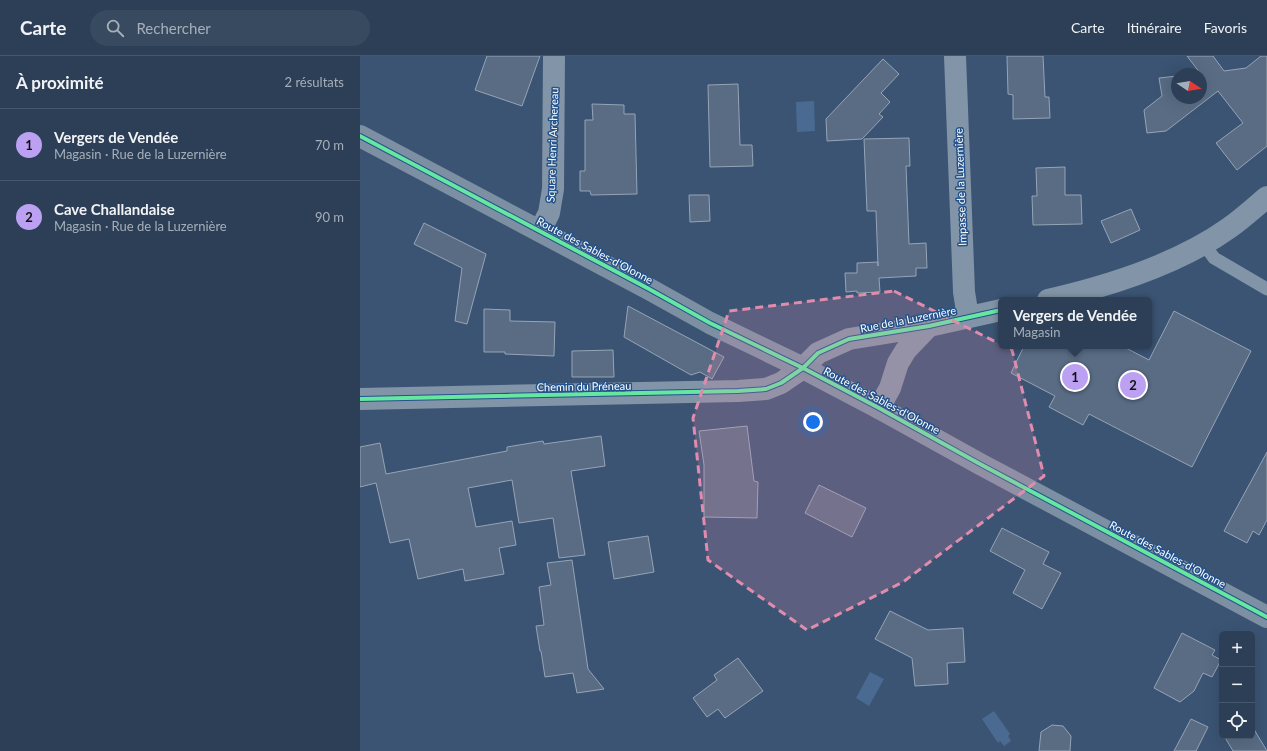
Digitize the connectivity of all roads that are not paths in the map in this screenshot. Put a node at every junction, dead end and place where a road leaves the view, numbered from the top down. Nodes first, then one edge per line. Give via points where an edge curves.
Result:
1 (554, 56) edge
2 (955, 56) edge
3 (360, 136) edge
4 (1267, 197) edge
5 (540, 231) junction
6 (1204, 244) junction
7 (1267, 289) edge
8 (1059, 297) edge
9 (998, 311) edge
10 (968, 317) junction
11 (929, 326) junction
12 (803, 368) junction
13 (360, 399) edge
14 (879, 408) junction
15 (1267, 617) edge

1 - 5 street, Square Henri Archereau via 553,188 549,213
2 - 10 street, Impasse de la Luzernière via 964,292
3 - 5 main road, Route des Sables-d'Olonne
4 - 6 street via 1230,228
5 - 12 main road, Route des Sables-d'Olonne via 710,323
6 - 7 lane via 1214,258
6 - 8 street via 1136,275
9 - 10 street, Rue de la Luzernière
10 - 11 street, Rue de la Luzernière
11 - 12 street, Rue de la Luzernière via 849,339 818,353
11 - 14 street, Rue de la Luzernière via 906,350 898,363 890,388
12 - 13 street, Chemin du Préneau via 773,387 738,391
12 - 14 main road, Route des Sables-d'Olonne
14 - 15 main road, Route des Sables-d'Olonne

